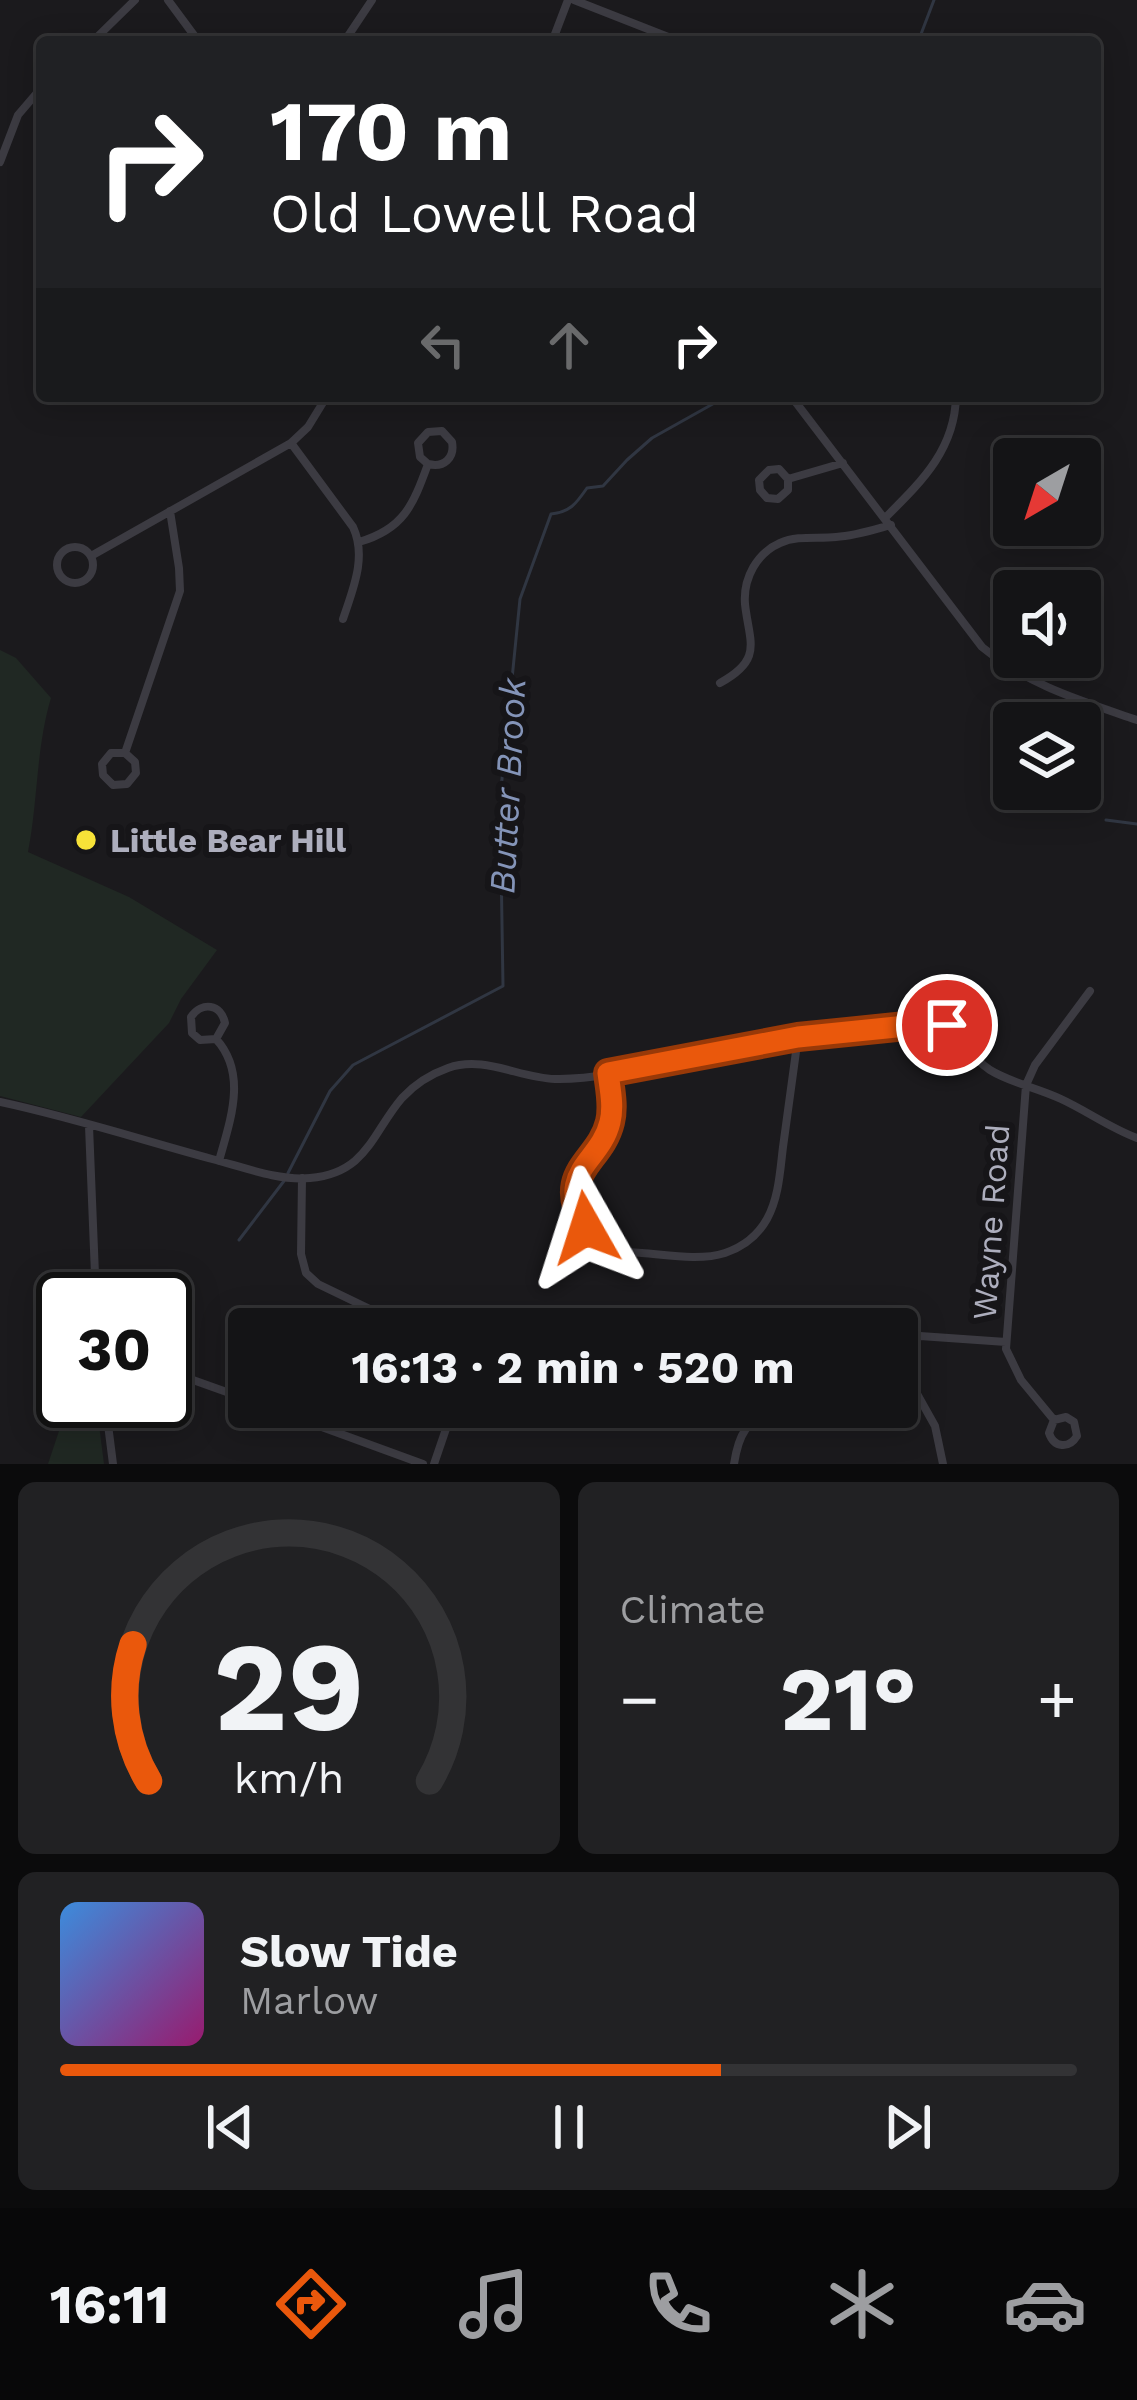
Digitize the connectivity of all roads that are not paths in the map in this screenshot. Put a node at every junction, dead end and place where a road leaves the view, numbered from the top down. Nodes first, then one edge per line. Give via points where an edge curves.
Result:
1 (135, 0) edge
2 (168, 0) edge
3 (372, 0) edge
4 (571, 0) edge
5 (98, 36) edge
6 (195, 36) edge
7 (348, 36) edge
8 (554, 36) edge
9 (665, 36) edge
10 (36, 93) edge
11 (0, 162) edge
12 (323, 402) edge
13 (795, 402) edge
14 (956, 402) edge
15 (291, 443) junction
16 (843, 463) junction
17 (428, 464) junction
18 (788, 479) junction
19 (170, 512) junction
20 (888, 521) junction
21 (359, 542) junction
22 (91, 556) junction
23 (343, 619) dead end
24 (720, 683) dead end
25 (1137, 720) edge
26 (125, 753) junction
27 (1090, 992) dead end
28 (798, 1037) junction
29 (216, 1039) junction
30 (608, 1073) junction
31 (1026, 1085) junction
32 (0, 1102) edge
33 (89, 1126) junction
34 (1137, 1138) edge
35 (219, 1161) junction
36 (302, 1178) junction
37 (95, 1272) edge
38 (368, 1308) edge
39 (918, 1336) edge
40 (1006, 1342) junction
41 (192, 1380) edge
42 (228, 1392) edge
43 (918, 1396) edge
44 (1054, 1420) dead end
45 (108, 1428) edge
46 (324, 1428) edge
47 (447, 1428) edge
48 (747, 1428) edge
49 (113, 1464) edge
50 (423, 1464) edge
51 (434, 1464) edge
52 (734, 1464) edge
53 (943, 1464) edge

1 - 5 street
2 - 6 street
3 - 7 street
4 - 8 street
4 - 9 street
10 - 11 street
12 - 15 street
13 - 16 street
14 - 20 street via 943,451
15 - 19 street
15 - 21 street
16 - 18 street
16 - 20 street
17 - 17 street via 443,464 452,453 451,439 439,430 418,442
17 - 21 street via 403,518
18 - 18 street via 778,499 759,487 769,470
19 - 22 street
19 - 26 street via 178,602
20 - 24 street via 847,536 793,539 761,556 745,592 752,647
20 - 25 street via 1000,662 1052,691
21 - 23 street
22 - 22 street via 69,548 58,573 83,581
26 - 26 street via 102,764 113,785 136,773
27 - 31 street
28 - 30 street
28 - 30 street via 774,1202 753,1237 717,1255 627,1252 586,1228 577,1182 610,1122
28 - 31 street via 947,1025 990,1070
29 - 29 street via 192,1033 199,1008 221,1012 224,1029
29 - 35 street via 235,1084
30 - 36 street via 556,1079 478,1063 448,1068 412,1088 347,1166
31 - 34 street
31 - 40 street, Wayne Road
32 - 33 street
33 - 35 street
33 - 37 street
35 - 36 street
36 - 38 street via 306,1273
39 - 40 street
40 - 44 street, Wayne Road via 1015,1372
41 - 42 street
43 - 53 street
45 - 49 street
46 - 50 street
47 - 51 street
48 - 52 street

